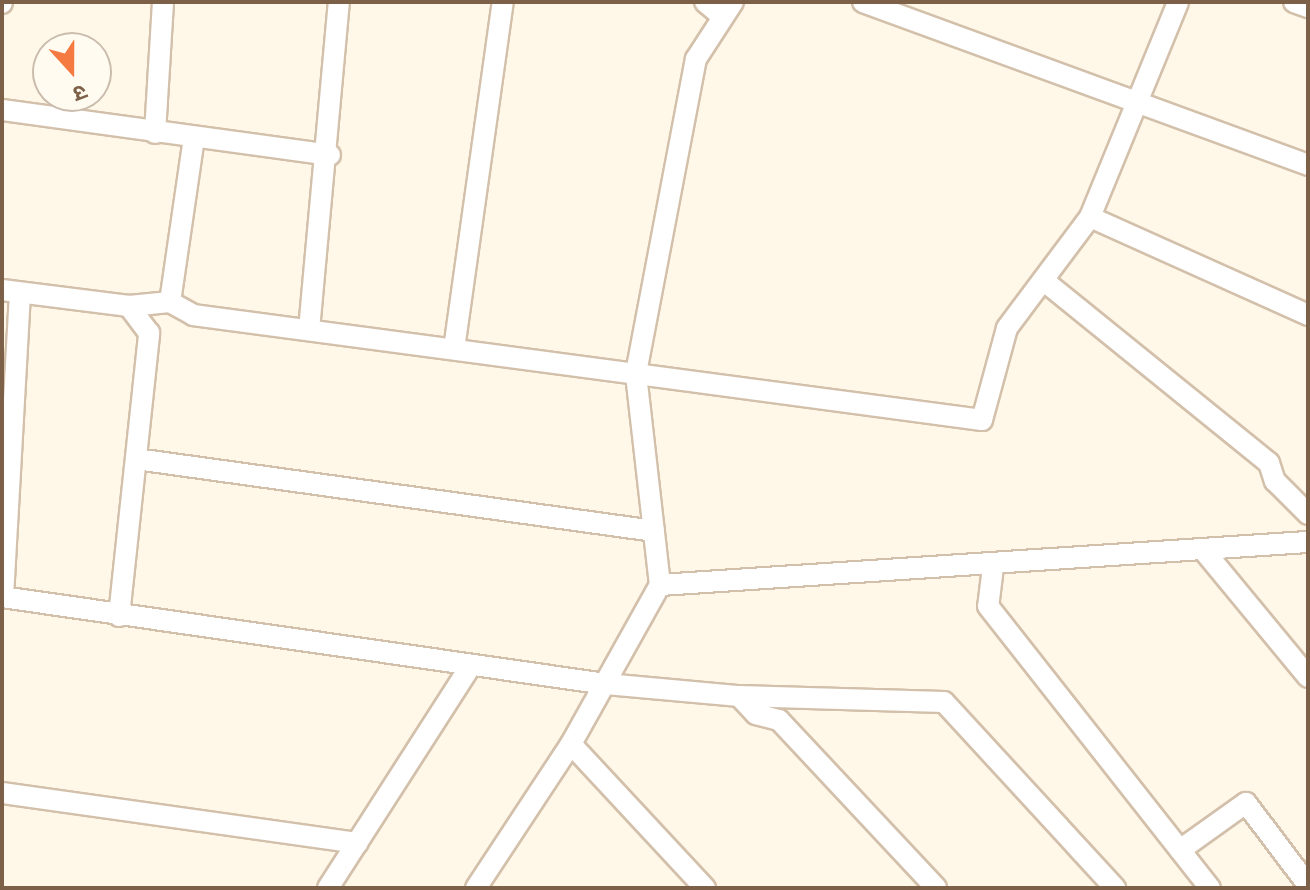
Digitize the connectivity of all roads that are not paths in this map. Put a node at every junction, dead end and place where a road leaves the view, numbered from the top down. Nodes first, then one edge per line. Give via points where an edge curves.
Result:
1 (163, 2) edge
2 (339, 2) edge
3 (503, 2) edge
4 (705, 2) edge
5 (863, 2) edge
6 (1178, 2) edge
7 (1294, 2) edge
8 (1308, 7) edge
9 (728, 10) edge
10 (1138, 99) junction
11 (2, 110) edge
12 (155, 133) junction
13 (194, 138) junction
14 (330, 155) junction
15 (1308, 165) edge
16 (1090, 217) junction
17 (1043, 280) junction
18 (11, 292) edge
19 (170, 302) junction
20 (129, 306) junction
21 (1308, 315) edge
22 (309, 330) junction
23 (454, 349) junction
24 (636, 373) junction
25 (7, 437) edge
26 (136, 459) junction
27 (1308, 514) edge
28 (654, 531) junction
29 (4, 534) edge
30 (1308, 542) edge
31 (1205, 552) junction
32 (993, 567) junction
33 (660, 585) junction
34 (2, 597) edge
35 (119, 616) junction
36 (471, 665) junction
37 (1308, 677) edge
38 (606, 684) junction
39 (739, 696) junction
40 (571, 744) junction
41 (2, 793) edge
42 (358, 843) junction
43 (1180, 850) junction
44 (480, 882) edge
45 (1308, 885) edge
46 (328, 888) edge
47 (501, 888) edge
48 (705, 888) edge
49 (936, 888) edge
50 (1115, 888) edge
51 (1210, 888) edge

1 - 12 street
2 - 14 street
3 - 23 street
4 - 9 street
5 - 10 street
6 - 10 street
7 - 8 street
9 - 24 street via 696,59
10 - 15 street
10 - 16 street
11 - 12 street
12 - 13 street
13 - 14 street
13 - 19 street
14 - 22 street
16 - 17 street
16 - 21 street
17 - 24 street via 1007,328 982,420
17 - 27 street via 1269,463 1275,481
18 - 20 street
18 - 25 street
19 - 20 street
19 - 22 street via 193,315
20 - 26 street via 149,333
22 - 23 street
23 - 24 street
24 - 28 street
25 - 29 street
26 - 28 street
26 - 35 street
28 - 33 street
29 - 34 street
30 - 31 street
31 - 32 street
31 - 37 street
32 - 33 street
32 - 43 street via 988,606
33 - 38 street
34 - 35 street
35 - 36 street
36 - 38 street
36 - 42 street
38 - 39 street
38 - 40 street
39 - 49 street via 756,714 779,720
39 - 50 street via 944,702
40 - 44 street
40 - 48 street
41 - 42 street
42 - 46 street
43 - 45 street via 1246,803
43 - 51 street
44 - 47 street

